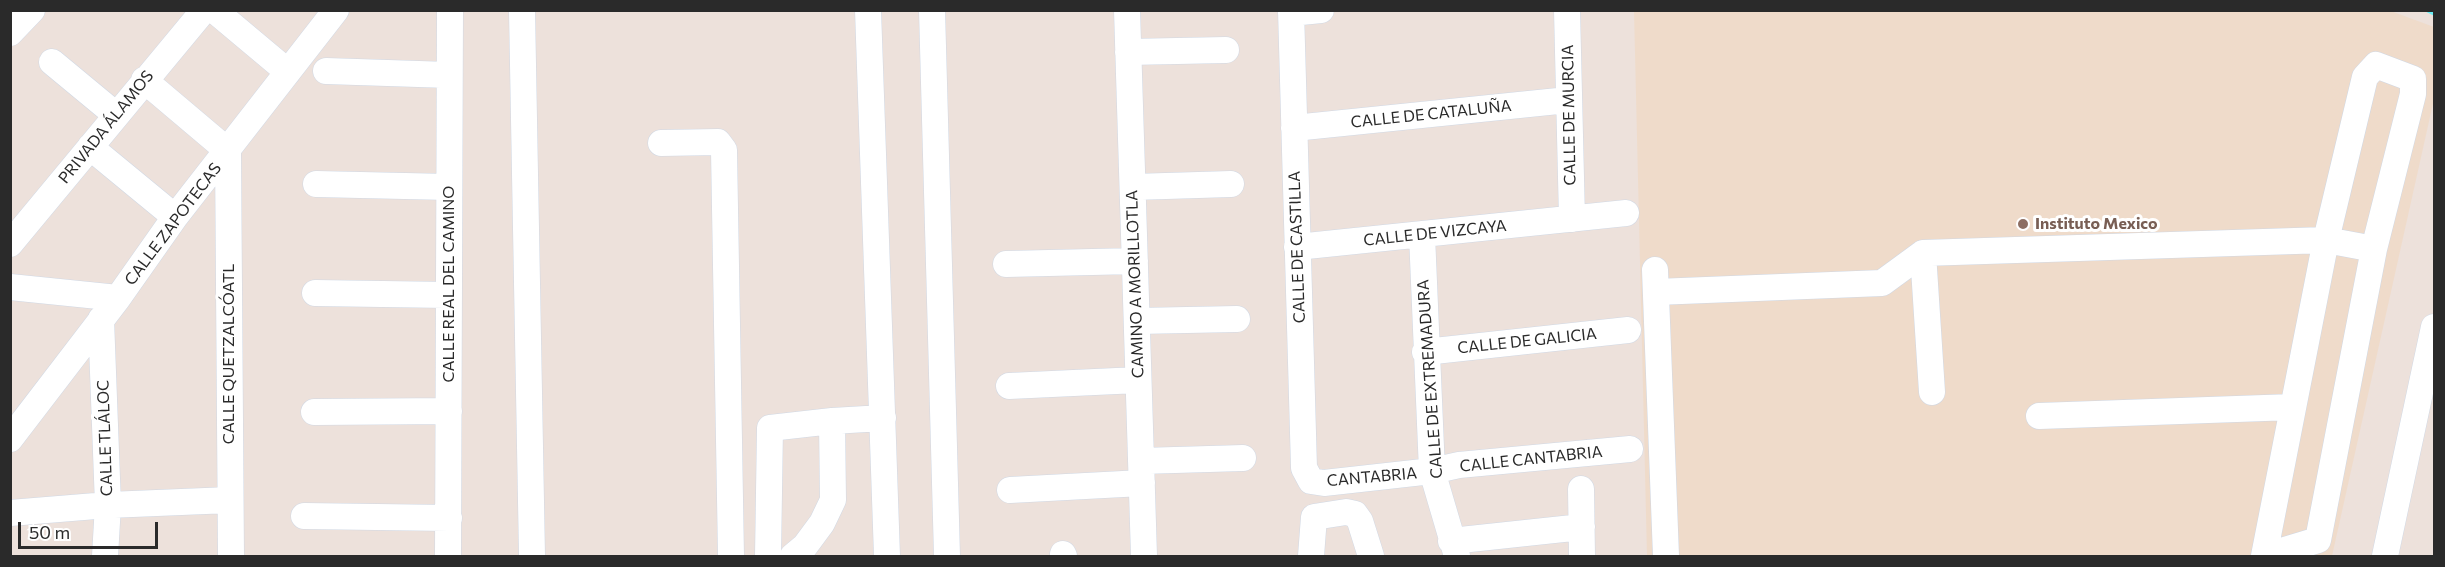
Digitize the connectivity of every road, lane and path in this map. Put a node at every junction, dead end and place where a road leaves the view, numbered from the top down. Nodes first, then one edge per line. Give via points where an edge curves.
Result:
1 (32, 10) edge
2 (204, 10) edge
3 (214, 10) edge
4 (336, 10) edge
5 (450, 10) edge
6 (522, 10) edge
7 (868, 10) edge
8 (932, 10) edge
9 (1127, 10) edge
10 (1321, 10) edge
11 (1567, 10) edge
12 (1291, 12) edge
13 (10, 33) edge
14 (1226, 50) dead end
15 (1128, 52) junction
16 (52, 62) dead end
17 (326, 71) dead end
18 (288, 72) junction
19 (450, 75) junction
20 (144, 80) junction
21 (1568, 100) junction
22 (116, 115) junction
23 (1294, 128) junction
24 (661, 143) dead end
25 (90, 147) junction
26 (228, 151) junction
27 (316, 184) dead end
28 (1231, 184) dead end
29 (449, 187) junction
30 (1132, 187) junction
31 (1626, 213) dead end
32 (176, 217) junction
33 (1572, 219) junction
34 (1422, 235) junction
35 (2326, 240) junction
36 (10, 244) edge
37 (1297, 247) junction
38 (2374, 249) junction
39 (1923, 253) junction
40 (1135, 261) junction
41 (1006, 264) dead end
42 (10, 287) edge
43 (315, 293) dead end
44 (449, 295) junction
45 (118, 298) junction
46 (101, 319) junction
47 (1237, 319) dead end
48 (1137, 321) junction
49 (2434, 327) edge
50 (1628, 330) dead end
51 (1425, 352) junction
52 (1138, 380) junction
53 (1009, 386) dead end
54 (1932, 392) dead end
55 (2426, 403) edge
56 (2293, 406) junction
57 (449, 411) junction
58 (314, 412) dead end
59 (2039, 416) dead end
60 (883, 418) junction
61 (832, 421) junction
62 (10, 439) edge
63 (1630, 448) dead end
64 (1243, 458) dead end
65 (1432, 471) junction
66 (1142, 472) junction
67 (1311, 481) joint
68 (1581, 489) dead end
69 (1010, 490) dead end
70 (230, 500) junction
71 (108, 505) junction
72 (10, 513) edge
73 (304, 516) dead end
74 (449, 518) junction
75 (1582, 527) junction
76 (1454, 548) edge
77 (105, 556) edge
78 (231, 556) edge
79 (448, 556) edge
80 (532, 556) edge
81 (731, 556) edge
82 (768, 556) edge
83 (793, 556) edge
84 (887, 556) edge
85 (947, 556) edge
86 (1144, 556) edge
87 (1311, 556) edge
88 (1371, 556) edge
89 (1582, 556) edge
90 (1666, 556) edge
91 (2265, 556) edge
92 (2385, 556) edge

1 - 13 street
2 - 20 street, PRIVADA ÁLAMOS
3 - 18 street
4 - 18 street, CALLE ZAPOTECAS
5 - 19 street, CALLE REAL DEL CAMINO
6 - 80 street
7 - 60 street
8 - 85 street
9 - 15 street, CAMINO A MORILLOTLA
10 - 12 street
11 - 21 street, CALLE DE MURCIA
12 - 23 street, CALLE DE CASTILLA
14 - 15 street
15 - 30 street, CAMINO A MORILLOTLA
16 - 22 street
17 - 19 street
18 - 26 street, CALLE ZAPOTECAS
19 - 29 street, CALLE REAL DEL CAMINO
20 - 22 street, PRIVADA ÁLAMOS
20 - 26 street
21 - 23 street, CALLE DE CATALUÑA
21 - 33 street, CALLE DE MURCIA
22 - 25 street, PRIVADA ÁLAMOS
23 - 37 street, CALLE DE CASTILLA
24 - 81 street via 718,142 724,150
25 - 32 street
25 - 36 street, PRIVADA ÁLAMOS
26 - 32 street, CALLE ZAPOTECAS
26 - 70 street, CALLE QUETZALCÓATL
27 - 29 street
28 - 30 street
29 - 44 street, CALLE REAL DEL CAMINO
30 - 40 street, CAMINO A MORILLOTLA
31 - 33 street, CALLE DE VIZCAYA
32 - 45 street, CALLE ZAPOTECAS
33 - 34 street, CALLE DE VIZCAYA
34 - 37 street, CALLE DE VIZCAYA
34 - 51 street, CALLE DE EXTREMADURA
35 - 38 street
35 - 38 street via 2365,77 2376,65 2413,80 2413,87
35 - 39 street
35 - 56 street
37 - 67 street, CALLE DE CASTILLA via 1304,468
38 - 91 street via 2318,540
39 - 54 street
39 - 90 street via 1882,283 1655,281
40 - 41 street
40 - 48 street, CAMINO A MORILLOTLA
42 - 45 street
43 - 44 street
44 - 57 street, CALLE REAL DEL CAMINO
45 - 46 street, CALLE ZAPOTECAS
46 - 62 street, CALLE ZAPOTECAS
46 - 71 street, CALLE TLÁLOC
47 - 48 street
48 - 52 street, CAMINO A MORILLOTLA
49 - 55 street
50 - 51 street, CALLE DE GALICIA
51 - 65 street, CALLE DE EXTREMADURA
52 - 53 street
52 - 66 street, CAMINO A MORILLOTLA
55 - 92 street
56 - 59 street
56 - 91 street
57 - 58 street
57 - 74 street, CALLE REAL DEL CAMINO
60 - 61 street
60 - 84 street
61 - 82 street via 770,429
61 - 83 street via 833,500 822,523
63 - 65 street, CALLE CANTABRIA
64 - 66 street
65 - 67 street, CANTABRIA via 1324,483
65 - 76 street, CALLE DE EXTREMADURA
66 - 69 street
66 - 86 street, CAMINO A MORILLOTLA
68 - 75 street
70 - 71 street
70 - 78 street, CALLE QUETZALCÓATL
71 - 72 street
71 - 77 street, CALLE TLÁLOC
73 - 74 street
74 - 79 street, CALLE REAL DEL CAMINO
75 - 76 street
75 - 89 street
87 - 88 street via 1314,517 1346,512 1355,514 1360,521

